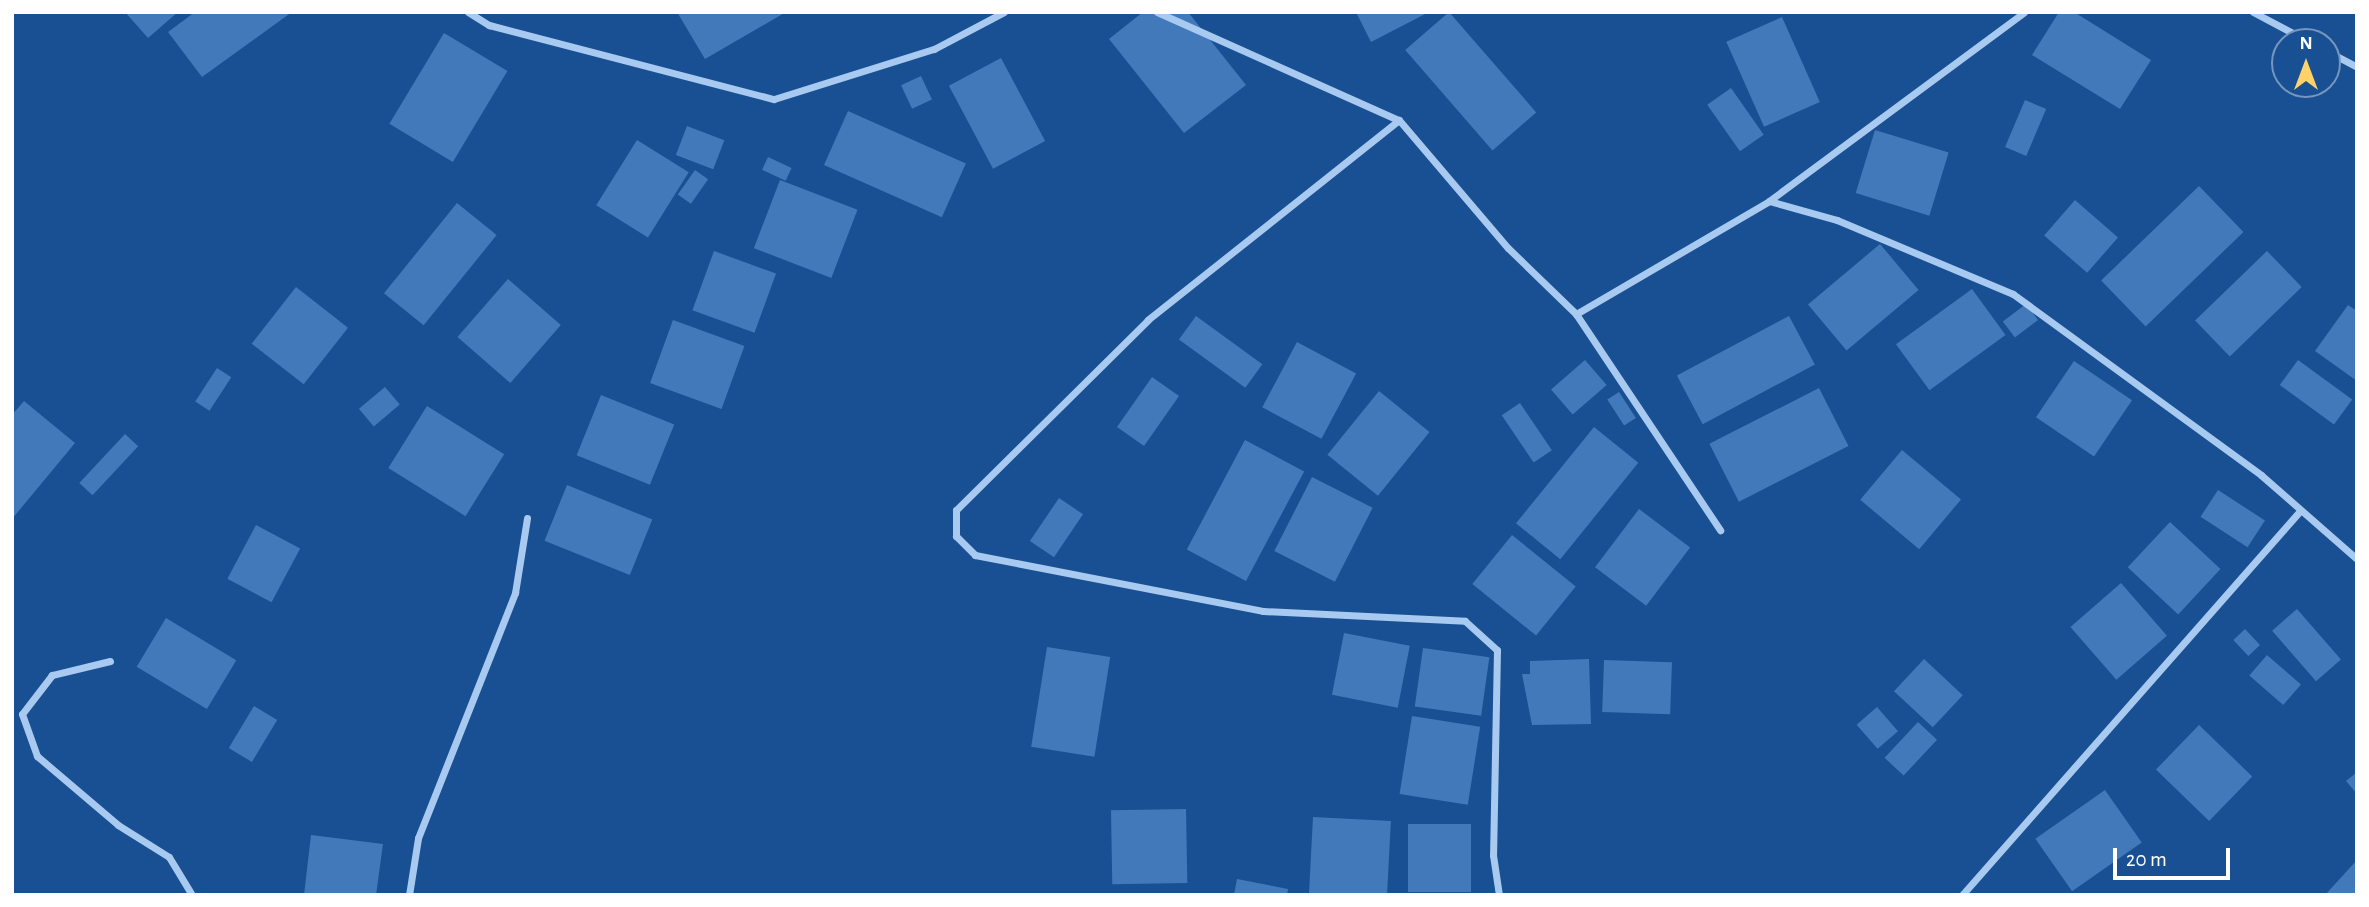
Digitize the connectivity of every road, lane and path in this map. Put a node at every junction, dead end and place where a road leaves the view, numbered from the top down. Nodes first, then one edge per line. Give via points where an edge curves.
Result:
1 (468, 12) edge
2 (1004, 12) edge
3 (1157, 12) edge
4 (2024, 12) edge
5 (2253, 12) edge
6 (2283, 28) edge
7 (2341, 58) edge
8 (2357, 67) edge
9 (1399, 120) junction
10 (1769, 201) junction
11 (1576, 314) junction
12 (2300, 511) junction
13 (527, 518) dead end
14 (1720, 530) dead end
15 (2357, 559) edge
16 (110, 661) dead end
17 (192, 895) edge
18 (409, 895) edge
19 (1499, 895) edge
20 (1962, 895) edge

1 - 2 street via 489,25 774,99 934,49
3 - 9 street
4 - 10 street
5 - 6 street
7 - 8 street
9 - 11 street via 1507,248
9 - 19 street via 1148,320 956,510 956,536 975,555 1263,611 1465,621 1497,650 1493,855
10 - 11 street
10 - 12 street via 1837,220 2012,294
11 - 14 street
12 - 15 street
12 - 20 street
13 - 18 street via 515,593 418,838
16 - 17 street via 52,675 22,714 37,756 118,825 169,857

